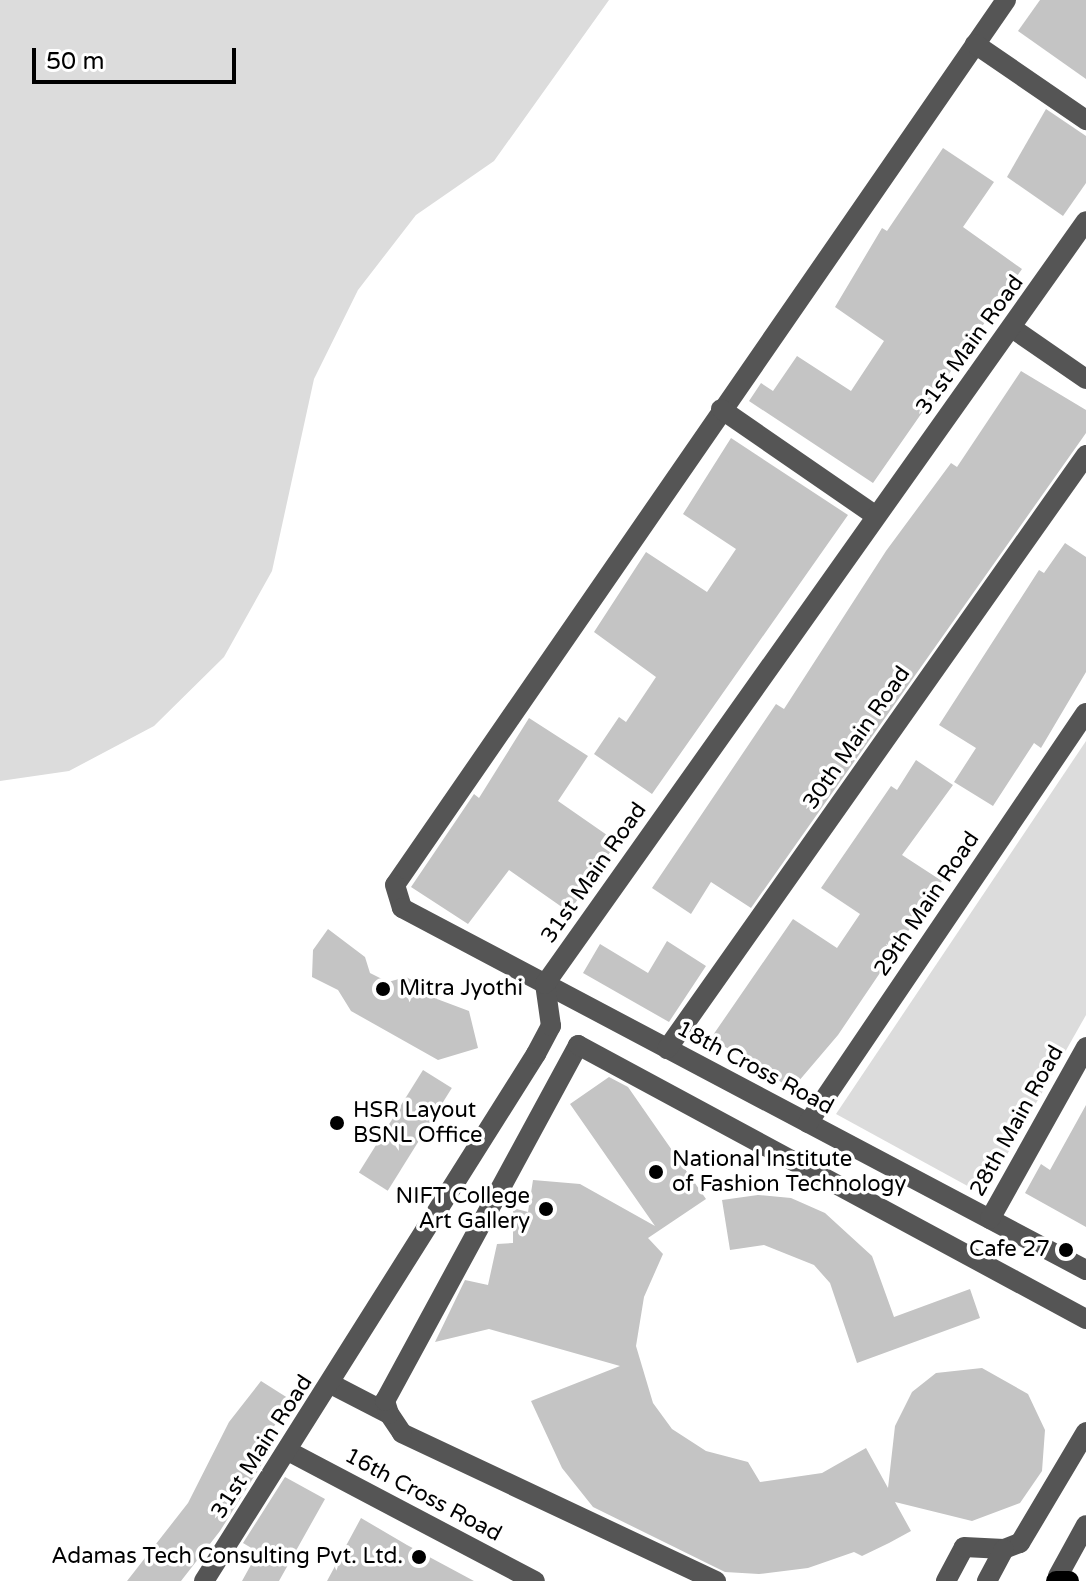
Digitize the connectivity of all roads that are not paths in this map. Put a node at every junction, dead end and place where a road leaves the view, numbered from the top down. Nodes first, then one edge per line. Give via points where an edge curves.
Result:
1 (1006, 0) edge
2 (975, 44) junction
3 (1086, 120) edge
4 (1086, 221) edge
5 (1012, 328) junction
6 (1086, 379) edge
7 (721, 409) junction
8 (1086, 455) edge
9 (876, 516) junction
10 (1086, 713) edge
11 (545, 984) junction
12 (1086, 1047) edge
13 (667, 1049) junction
14 (808, 1123) junction
15 (990, 1219) junction
16 (1086, 1270) edge
17 (1086, 1319) edge
18 (331, 1384) junction
19 (389, 1414) junction
20 (1086, 1432) edge
21 (288, 1451) junction
22 (1086, 1525) edge
23 (1004, 1549) junction
24 (1061, 1579) edge
25 (204, 1581) edge
26 (535, 1581) edge
27 (716, 1581) edge
28 (946, 1581) edge
29 (987, 1581) edge

1 - 2 street
2 - 3 street
2 - 7 street
4 - 5 street, 31st Main Road
5 - 6 street
5 - 9 street, 31st Main Road
7 - 9 street
7 - 11 street, 18th Cross Road via 395,885 402,908
8 - 13 street, 30th Main Road
9 - 11 street, 31st Main Road
10 - 14 street, 29th Main Road
11 - 13 street, 18th Cross Road
11 - 18 street, 31st Main Road via 551,1026
12 - 15 street, 28th Main Road
13 - 14 street, 18th Cross Road
14 - 15 street, 18th Cross Road
15 - 16 street, 18th Cross Road
17 - 19 street via 578,1045 385,1401
18 - 19 street
18 - 21 street, 31st Main Road
19 - 27 street via 402,1433
20 - 23 street via 1039,1520 1020,1543
21 - 25 street, 31st Main Road
21 - 26 street, 16th Cross Road
22 - 24 street
23 - 28 street via 964,1547
23 - 29 street

